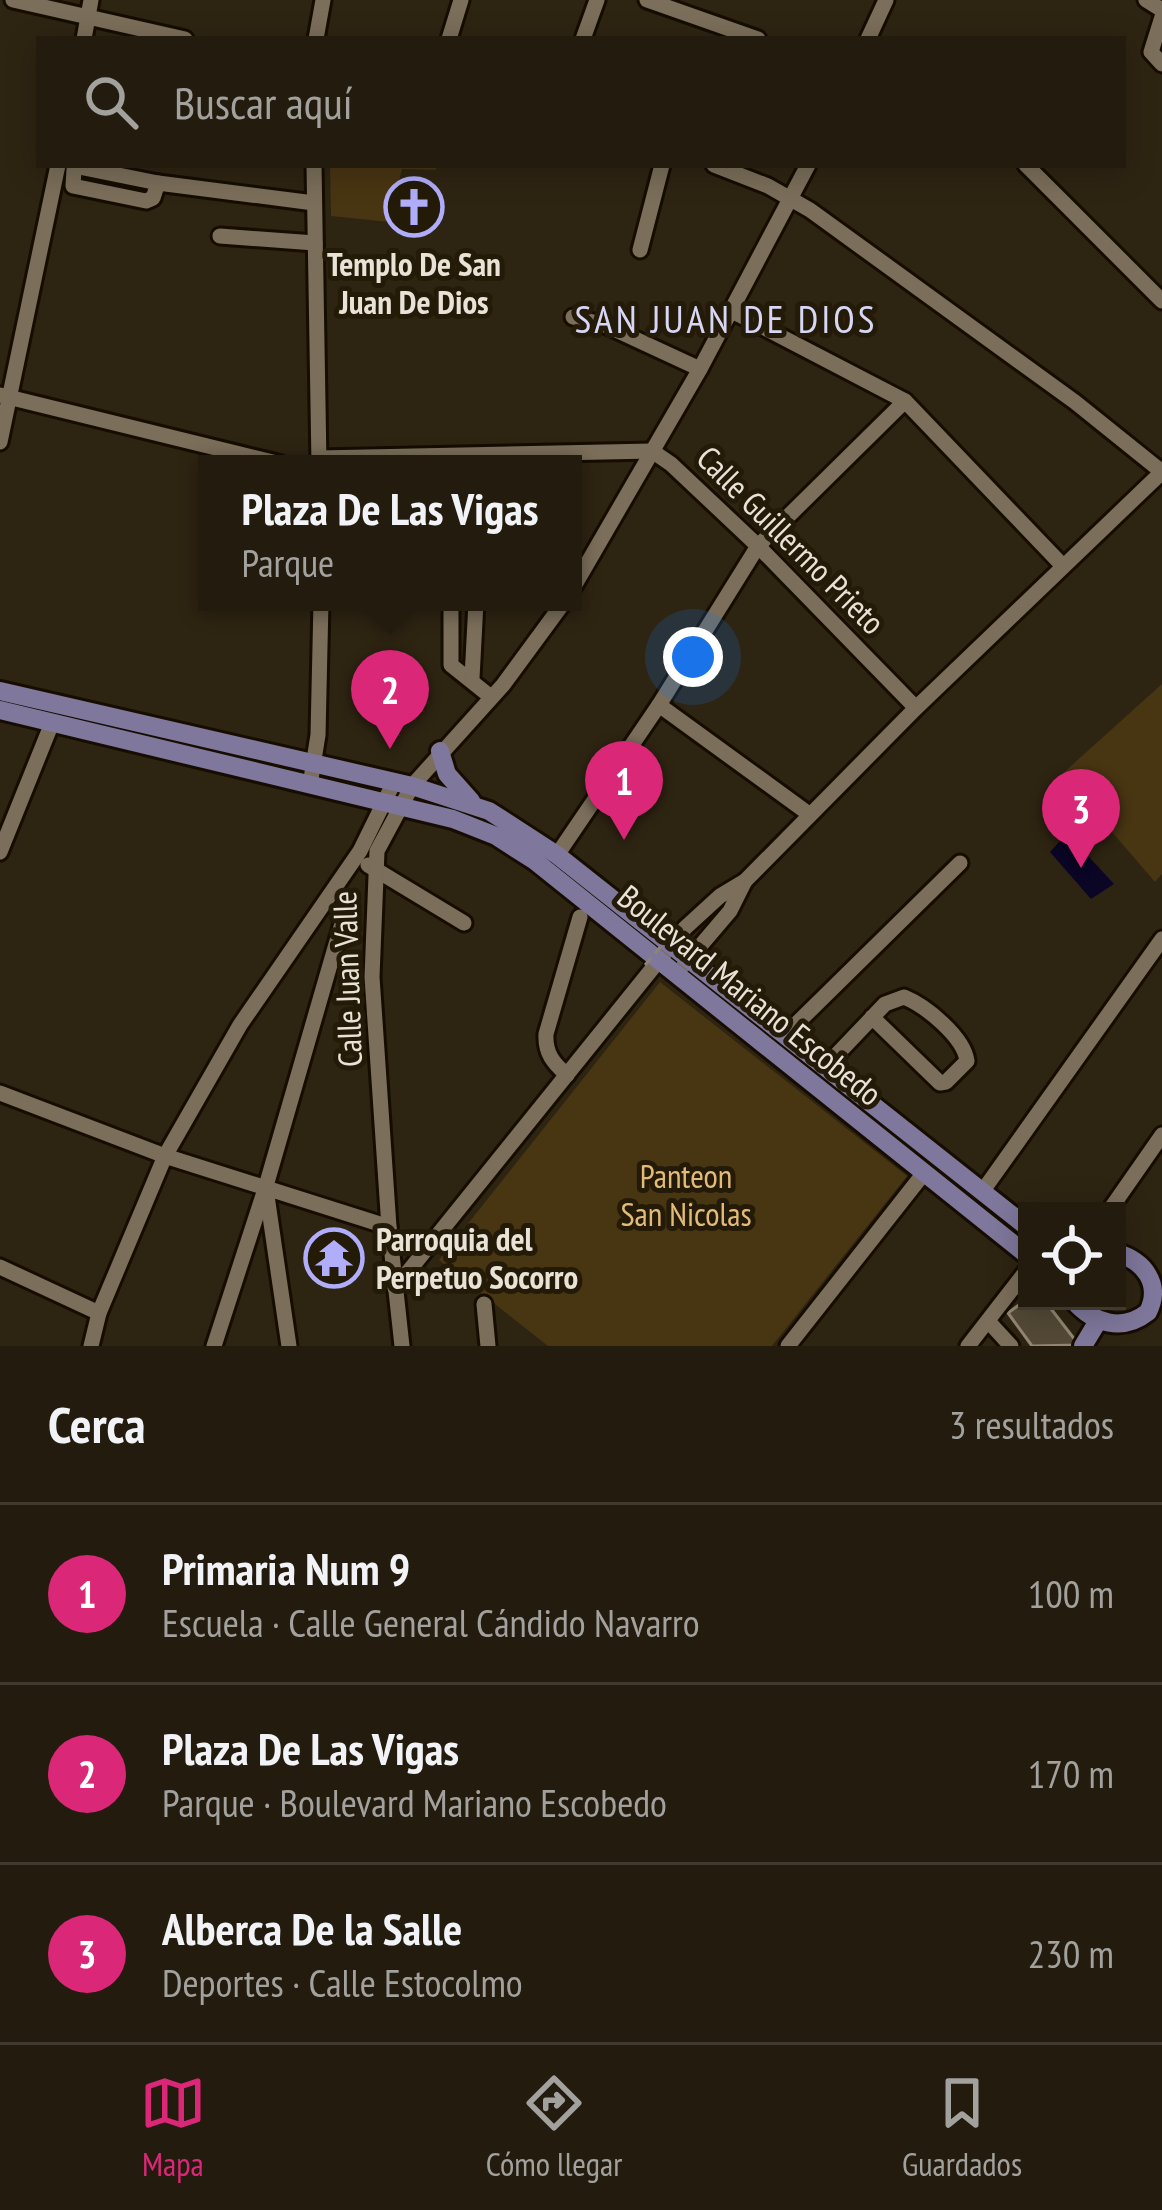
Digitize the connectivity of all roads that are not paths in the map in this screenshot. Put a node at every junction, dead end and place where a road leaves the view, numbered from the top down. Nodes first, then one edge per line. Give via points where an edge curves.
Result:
1 (13, 0) edge
2 (92, 0) edge
3 (323, 0) edge
4 (461, 0) edge
5 (597, 0) edge
6 (647, 0) edge
7 (886, 0) edge
8 (1146, 0) edge
9 (1162, 14) edge
10 (88, 20) junction
11 (85, 36) edge
12 (170, 36) edge
13 (317, 36) edge
14 (450, 36) edge
15 (584, 36) edge
16 (749, 36) edge
17 (869, 36) edge
18 (1162, 64) edge
19 (57, 168) edge
20 (77, 168) edge
21 (84, 168) edge
22 (314, 168) edge
23 (661, 168) edge
24 (721, 168) edge
25 (807, 168) edge
26 (1029, 168) edge
27 (158, 183) junction
28 (792, 198) junction
29 (314, 203) junction
30 (220, 236) dead end
31 (315, 243) junction
32 (640, 250) dead end
33 (1162, 301) edge
34 (732, 310) junction
35 (573, 317) dead end
36 (700, 369) junction
37 (5, 396) edge
38 (905, 401) junction
39 (0, 442) edge
40 (652, 452) junction
41 (244, 455) edge
42 (319, 455) edge
43 (582, 455) edge
44 (1162, 472) edge
45 (758, 546) junction
46 (1063, 566) junction
47 (582, 573) edge
48 (321, 611) edge
49 (452, 611) edge
50 (476, 611) edge
51 (558, 611) edge
52 (472, 678) junction
53 (0, 691) edge
54 (491, 698) junction
55 (659, 705) junction
56 (916, 708) junction
57 (0, 710) edge
58 (52, 723) junction
59 (440, 752) junction
60 (314, 764) junction
61 (403, 784) junction
62 (310, 785) junction
63 (392, 804) junction
64 (474, 805) junction
65 (809, 814) junction
66 (0, 852) edge
67 (557, 855) junction
68 (354, 860) junction
69 (960, 863) dead end
70 (374, 868) junction
71 (746, 881) junction
72 (316, 911) junction
73 (580, 916) dead end
74 (343, 920) junction
75 (464, 923) dead end
76 (371, 927) junction
77 (673, 938) junction
78 (1162, 939) edge
79 (690, 959) junction
80 (651, 963) junction
81 (675, 977) junction
82 (872, 1017) junction
83 (784, 1035) junction
84 (825, 1067) junction
85 (567, 1075) junction
86 (0, 1093) edge
87 (1162, 1135) edge
88 (165, 1156) junction
89 (924, 1173) junction
90 (266, 1186) junction
91 (982, 1192) junction
92 (1115, 1202) edge
93 (1018, 1220) edge
94 (389, 1227) junction
95 (1018, 1248) edge
96 (1126, 1257) edge
97 (0, 1267) edge
98 (1018, 1282) edge
99 (1158, 1285) edge
100 (395, 1288) junction
101 (484, 1304) dead end
102 (1085, 1310) edge
103 (99, 1313) junction
104 (1155, 1316) edge
105 (988, 1321) junction
106 (1098, 1321) junction
107 (1122, 1324) junction
108 (91, 1346) edge
109 (214, 1346) edge
110 (289, 1346) edge
111 (402, 1346) edge
112 (488, 1346) edge
113 (788, 1346) edge
114 (968, 1346) edge
115 (1011, 1346) edge
116 (1083, 1346) edge
117 (1111, 1346) edge

1 - 10 street
2 - 10 street
3 - 13 street
4 - 14 street
5 - 15 street
6 - 16 street
7 - 17 street
8 - 9 street
9 - 18 street via 1151,52
10 - 11 street
10 - 12 street
19 - 37 street
20 - 27 street via 71,184 146,201
21 - 27 street
22 - 29 street
23 - 32 street
24 - 28 street
25 - 28 street
26 - 33 street
27 - 29 street
28 - 34 street
28 - 44 street
29 - 31 street
30 - 31 street
31 - 42 street
34 - 36 street
34 - 38 street
35 - 36 street
36 - 40 street
37 - 39 street
37 - 41 street
38 - 45 street
38 - 46 street
40 - 43 street, Calle Guillermo Prieto
40 - 45 street, Calle Guillermo Prieto
40 - 47 street
44 - 46 street
45 - 55 street
45 - 56 street, Calle Guillermo Prieto
46 - 56 street
48 - 60 street
49 - 52 street via 451,664
50 - 52 street
51 - 54 street, Calle Juan Valle
52 - 54 street
53 - 60 main road, Boulevard Mariano Escobedo
54 - 59 street, Calle Juan Valle
55 - 65 street
55 - 67 street
56 - 65 street
57 - 58 main road, Boulevard Mariano Escobedo
58 - 62 main road, Boulevard Mariano Escobedo
58 - 66 street
59 - 61 street, Calle Juan Valle
59 - 64 main road
60 - 61 main road, Boulevard Mariano Escobedo
60 - 62 street
61 - 63 street, Calle Juan Valle
61 - 64 main road, Boulevard Mariano Escobedo
62 - 63 main road, Boulevard Mariano Escobedo
63 - 68 street
63 - 70 street, Calle Juan Valle
63 - 80 main road, Boulevard Mariano Escobedo via 475,826 516,848
64 - 67 main road, Boulevard Mariano Escobedo
65 - 71 street
67 - 77 main road, Boulevard Mariano Escobedo
68 - 70 street
68 - 72 street
69 - 83 street
70 - 75 street
70 - 76 street, Calle Juan Valle
71 - 77 street
71 - 79 street
72 - 74 street
72 - 88 street
73 - 85 street via 547,1034 548,1053
74 - 76 street
74 - 90 street
76 - 94 street, Calle Juan Valle
77 - 79 main road, Boulevard Mariano Escobedo
77 - 80 street
78 - 91 street
79 - 81 street
79 - 83 main road, Boulevard Mariano Escobedo
80 - 81 main road, Boulevard Mariano Escobedo
80 - 85 street
81 - 89 main road, Boulevard Mariano Escobedo
82 - 82 street via 895,998 911,1000 965,1048 967,1061 940,1083
82 - 84 street
83 - 84 main road, Boulevard Mariano Escobedo
84 - 91 main road, Boulevard Mariano Escobedo
85 - 100 street
86 - 88 street
87 - 92 street
88 - 90 street
88 - 103 street
89 - 95 main road, Boulevard Mariano Escobedo
89 - 113 street
90 - 94 street
90 - 109 street
90 - 110 street
91 - 93 main road, Boulevard Mariano Escobedo
94 - 100 street, Calle Juan Valle
96 - 99 main road
97 - 103 street
98 - 105 street
99 - 104 main road
100 - 111 street, Calle Juan Valle
101 - 112 street
102 - 106 main road
103 - 108 street
104 - 107 main road
105 - 114 street
105 - 115 street
106 - 107 main road
106 - 116 main road
107 - 117 main road

